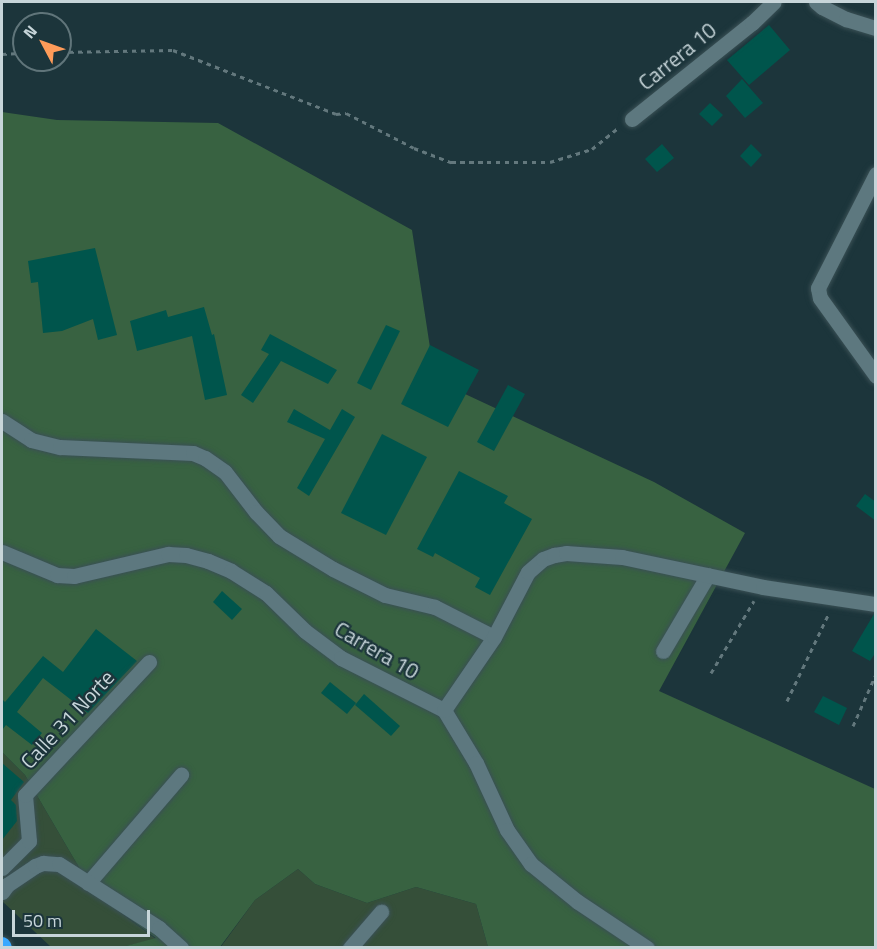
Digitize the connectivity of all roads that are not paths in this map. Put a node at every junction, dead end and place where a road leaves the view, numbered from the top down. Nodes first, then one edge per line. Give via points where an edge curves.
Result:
1 (774, 2) edge
2 (816, 2) edge
3 (876, 28) edge
4 (632, 119) road end
5 (876, 174) edge
6 (876, 376) edge
7 (2, 421) edge
8 (2, 552) edge
9 (708, 575) junction
10 (876, 604) edge
11 (494, 637) junction
12 (663, 651) dead end
13 (149, 662) dead end
14 (444, 710) junction
15 (180, 775) dead end
16 (2, 868) edge
17 (88, 883) junction
18 (2, 892) edge
19 (381, 912) dead end
20 (2, 939) edge
21 (2, 947) edge
22 (181, 948) edge
23 (350, 948) edge
24 (647, 948) edge

1 - 4 street, Carrera 10
2 - 3 street via 846,19
5 - 6 street via 818,288 820,298
7 - 11 street via 31,440 60,447 193,453 205,458 225,472 279,536 386,596 435,607
8 - 14 street, Carrera 10 via 66,575 92,574 168,554 208,561 266,593 305,631 341,658
9 - 10 street
9 - 11 street via 622,557 554,555 528,572
9 - 12 street
11 - 14 street
13 - 16 street, Calle 31 Norte via 25,795 29,841
14 - 24 street via 476,763 507,830 531,864 578,902
15 - 17 street
17 - 18 street via 59,864 43,863
17 - 22 street via 159,928
19 - 23 street
20 - 21 street

